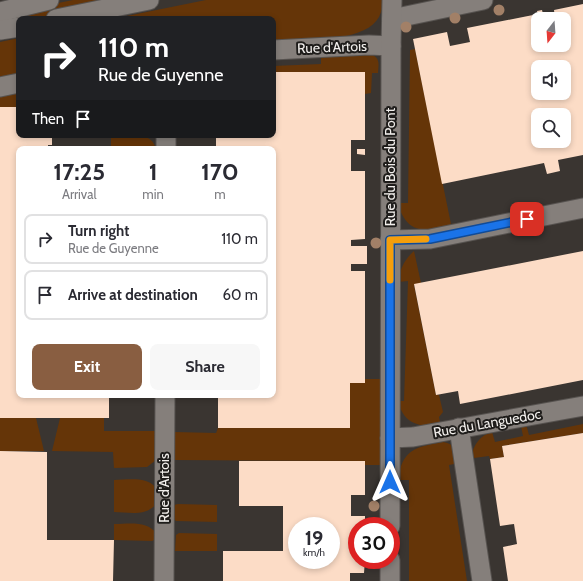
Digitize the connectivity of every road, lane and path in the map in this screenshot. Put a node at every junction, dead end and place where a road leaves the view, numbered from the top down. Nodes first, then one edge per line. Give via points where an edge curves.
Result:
1 (49, 0) edge
2 (149, 0) edge
3 (483, 0) edge
4 (392, 9) edge
5 (0, 12) edge
6 (71, 16) edge
7 (16, 27) edge
8 (0, 30) edge
9 (391, 46) junction
10 (276, 50) edge
11 (16, 83) edge
12 (0, 86) edge
13 (583, 208) edge
14 (390, 240) junction
15 (165, 398) edge
16 (583, 406) edge
17 (459, 428) junction
18 (390, 438) junction
19 (390, 517) edge
20 (390, 569) edge
21 (164, 581) edge
22 (390, 581) edge
23 (482, 581) edge

1 - 5 street
2 - 6 street
3 - 4 street
4 - 9 street, Rue du Bois du Pont
7 - 8 street
9 - 10 street, Rue d'Artois
9 - 14 street, Rue du Bois du Pont
11 - 12 street
13 - 14 street via 430,239
14 - 18 street, Rue du Bois du Pont
15 - 21 street, Rue d'Artois
16 - 17 street, Rue du Languedoc
17 - 18 street, Rue du Languedoc via 406,438
17 - 23 street
18 - 19 street, Rue du Bois du Pont
20 - 22 street

